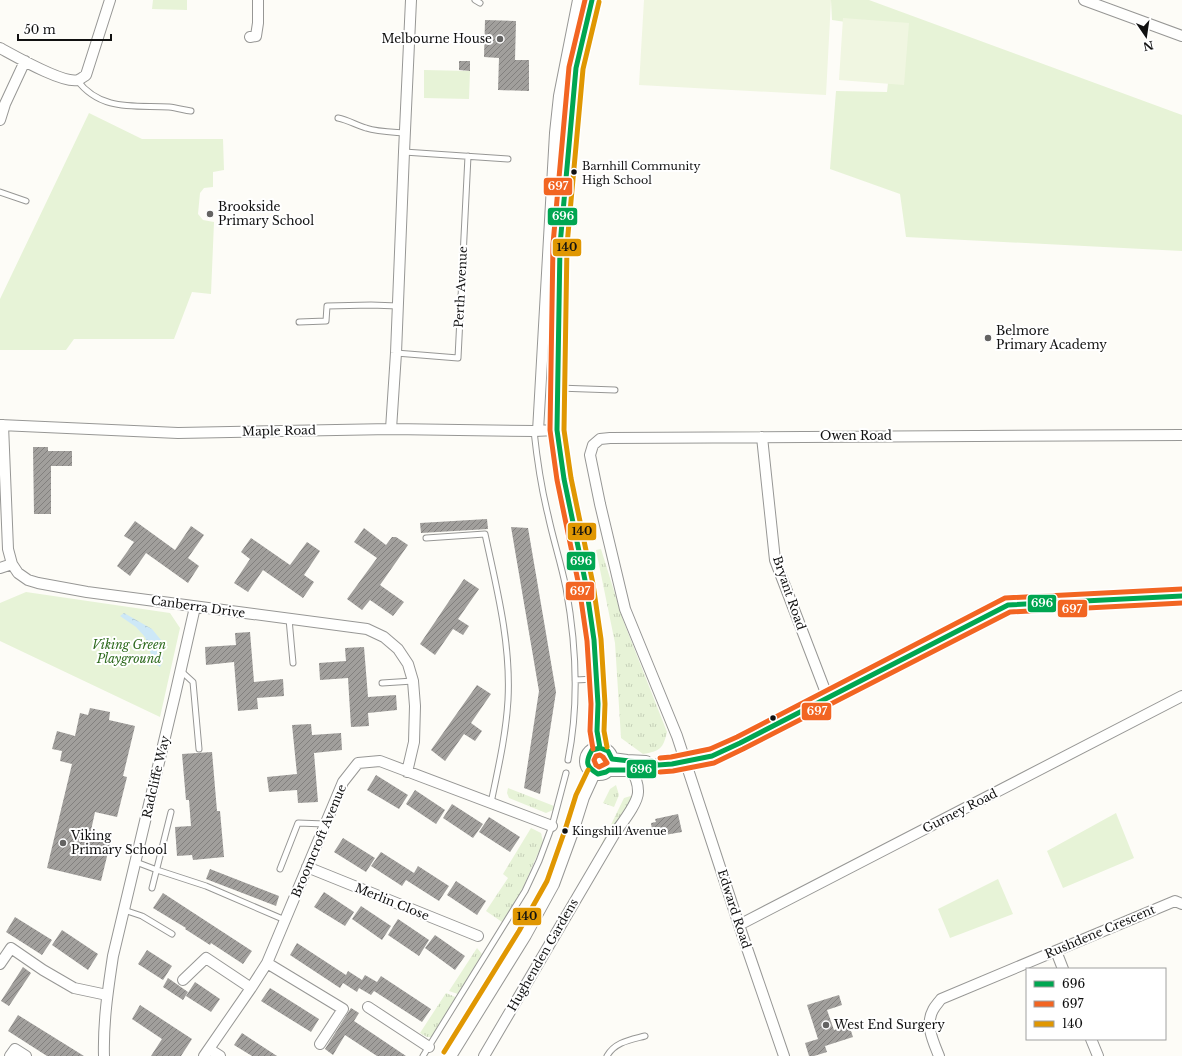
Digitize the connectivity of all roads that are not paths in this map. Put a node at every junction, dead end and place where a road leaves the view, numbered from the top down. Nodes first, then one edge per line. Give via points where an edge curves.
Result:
1 (110, 0) edge
2 (258, 0) edge
3 (411, 0) edge
4 (578, 0) edge
5 (592, 0) edge
6 (1084, 0) edge
7 (1182, 36) edge
8 (250, 37) dead end
9 (0, 48) edge
10 (25, 61) junction
11 (77, 80) junction
12 (191, 111) dead end
13 (338, 118) dead end
14 (0, 120) edge
15 (405, 133) junction
16 (404, 152) junction
17 (468, 156) junction
18 (508, 158) dead end
19 (0, 192) edge
20 (26, 201) dead end
21 (398, 306) junction
22 (299, 322) dead end
23 (396, 353) junction
24 (558, 388) junction
25 (615, 390) dead end
26 (1, 425) edge
27 (390, 429) junction
28 (557, 430) junction
29 (536, 431) junction
30 (1182, 435) edge
31 (762, 437) junction
32 (426, 538) dead end
33 (12, 564) junction
34 (0, 568) edge
35 (1182, 596) edge
36 (195, 607) junction
37 (289, 619) junction
38 (293, 663) dead end
39 (181, 671) junction
40 (597, 679) junction
41 (575, 680) junction
42 (413, 681) junction
43 (382, 683) dead end
44 (1182, 696) edge
45 (828, 698) junction
46 (600, 748) junction
47 (199, 749) dead end
48 (568, 760) dead end
49 (686, 762) junction
50 (610, 764) junction
51 (658, 764) junction
52 (631, 770) junction
53 (407, 772) junction
54 (594, 772) junction
55 (566, 773) dead end
56 (491, 803) junction
57 (171, 812) dead end
58 (325, 824) junction
59 (552, 826) junction
60 (136, 862) junction
61 (307, 867) junction
62 (280, 869) dead end
63 (157, 870) junction
64 (152, 888) dead end
65 (1182, 904) edge
66 (124, 910) junction
67 (286, 920) junction
68 (739, 925) junction
69 (172, 934) dead end
70 (478, 936) dead end
71 (1056, 950) junction
72 (267, 963) junction
73 (0, 964) edge
74 (1063, 968) edge
75 (183, 980) dead end
76 (251, 988) junction
77 (107, 995) junction
78 (368, 1007) dead end
79 (644, 1036) dead end
80 (1091, 1040) edge
81 (320, 1044) dead end
82 (429, 1047) junction
83 (207, 1053) edge
84 (10, 1056) edge
85 (26, 1056) edge
86 (104, 1056) edge
87 (220, 1056) edge
88 (423, 1056) edge
89 (450, 1056) edge
90 (484, 1056) edge
91 (607, 1056) edge
92 (784, 1056) edge
93 (939, 1056) edge
94 (1098, 1056) edge

1 - 11 street via 86,75
2 - 8 street via 256,36
3 - 15 street
4 - 29 street via 559,96 555,133
5 - 24 street via 576,68 560,245
6 - 7 street
9 - 10 street
10 - 11 street via 58,76
10 - 14 street
11 - 12 lane via 93,96 112,104
13 - 15 lane via 371,129
15 - 16 street
16 - 17 lane
16 - 21 street
17 - 18 lane
17 - 23 lane, Perth Avenue via 458,358
19 - 20 lane
21 - 22 lane via 327,306 326,321
21 - 23 street
23 - 27 street
24 - 25 lane
24 - 28 street
26 - 27 street, Maple Road via 178,433
26 - 33 street via 8,550
27 - 29 street, Maple Road
28 - 29 street, Maple Road
28 - 40 street via 564,479 586,585
29 - 41 lane via 539,476 566,588
30 - 31 street, Owen Road
31 - 45 street, Bryant Road via 775,560
31 - 49 street, Owen Road via 600,439 593,445 590,455 625,609
32 - 56 lane via 485,534 499,598 508,661 505,731
33 - 34 street
33 - 36 street, Canberra Drive via 28,580 38,583
35 - 45 street via 1008,605
36 - 37 street, Canberra Drive
36 - 39 street, Radcliffe Way
37 - 38 lane
37 - 42 street, Canberra Drive via 367,629 398,649 408,664
39 - 47 lane via 193,682
39 - 60 street, Radcliffe Way
40 - 41 lane
40 - 46 street via 597,731
41 - 48 lane
42 - 43 lane
42 - 53 street, Canberra Drive via 414,742
44 - 68 street, Gurney Road
45 - 49 street via 712,756
46 - 50 street via 608,751
46 - 54 street via 592,750 587,758 588,767
49 - 51 street
49 - 68 street, Edward Road
50 - 51 street via 652,761
50 - 52 street
50 - 54 street via 602,773
51 - 52 street via 651,768
52 - 90 street, Hughenden Gardens via 639,792 637,800 615,832
53 - 56 street, Broomcroft Avenue
53 - 58 street, Broomcroft Avenue via 380,761 358,763 343,782
54 - 89 street via 553,884 525,935
55 - 59 lane
56 - 59 street, Broomcroft Avenue
57 - 63 lane
58 - 61 street, Broomcroft Avenue
58 - 62 lane via 298,823
59 - 82 lane via 525,891
60 - 63 lane
60 - 66 street, Radcliffe Way
61 - 67 street, Broomcroft Avenue
61 - 70 street, Merlin Close
63 - 64 lane
63 - 67 lane via 206,886
65 - 71 street, Rushdene Crescent via 1175,901
66 - 69 lane via 142,916
66 - 77 street, Radcliffe Way
67 - 72 street, Broomcroft Avenue
68 - 92 street, Edward Road
71 - 74 street
71 - 93 street, Rushdene Crescent via 941,999 930,1020 930,1032
72 - 76 street, Broomcroft Avenue
72 - 81 street via 343,1009
73 - 77 street via 11,948 74,988
75 - 76 street via 206,958
76 - 83 street, Broomcroft Avenue
77 - 86 street, Radcliffe Way
78 - 82 street
79 - 91 lane via 621,1043
80 - 94 street
82 - 88 lane
83 - 87 street
84 - 85 street via 15,1049

